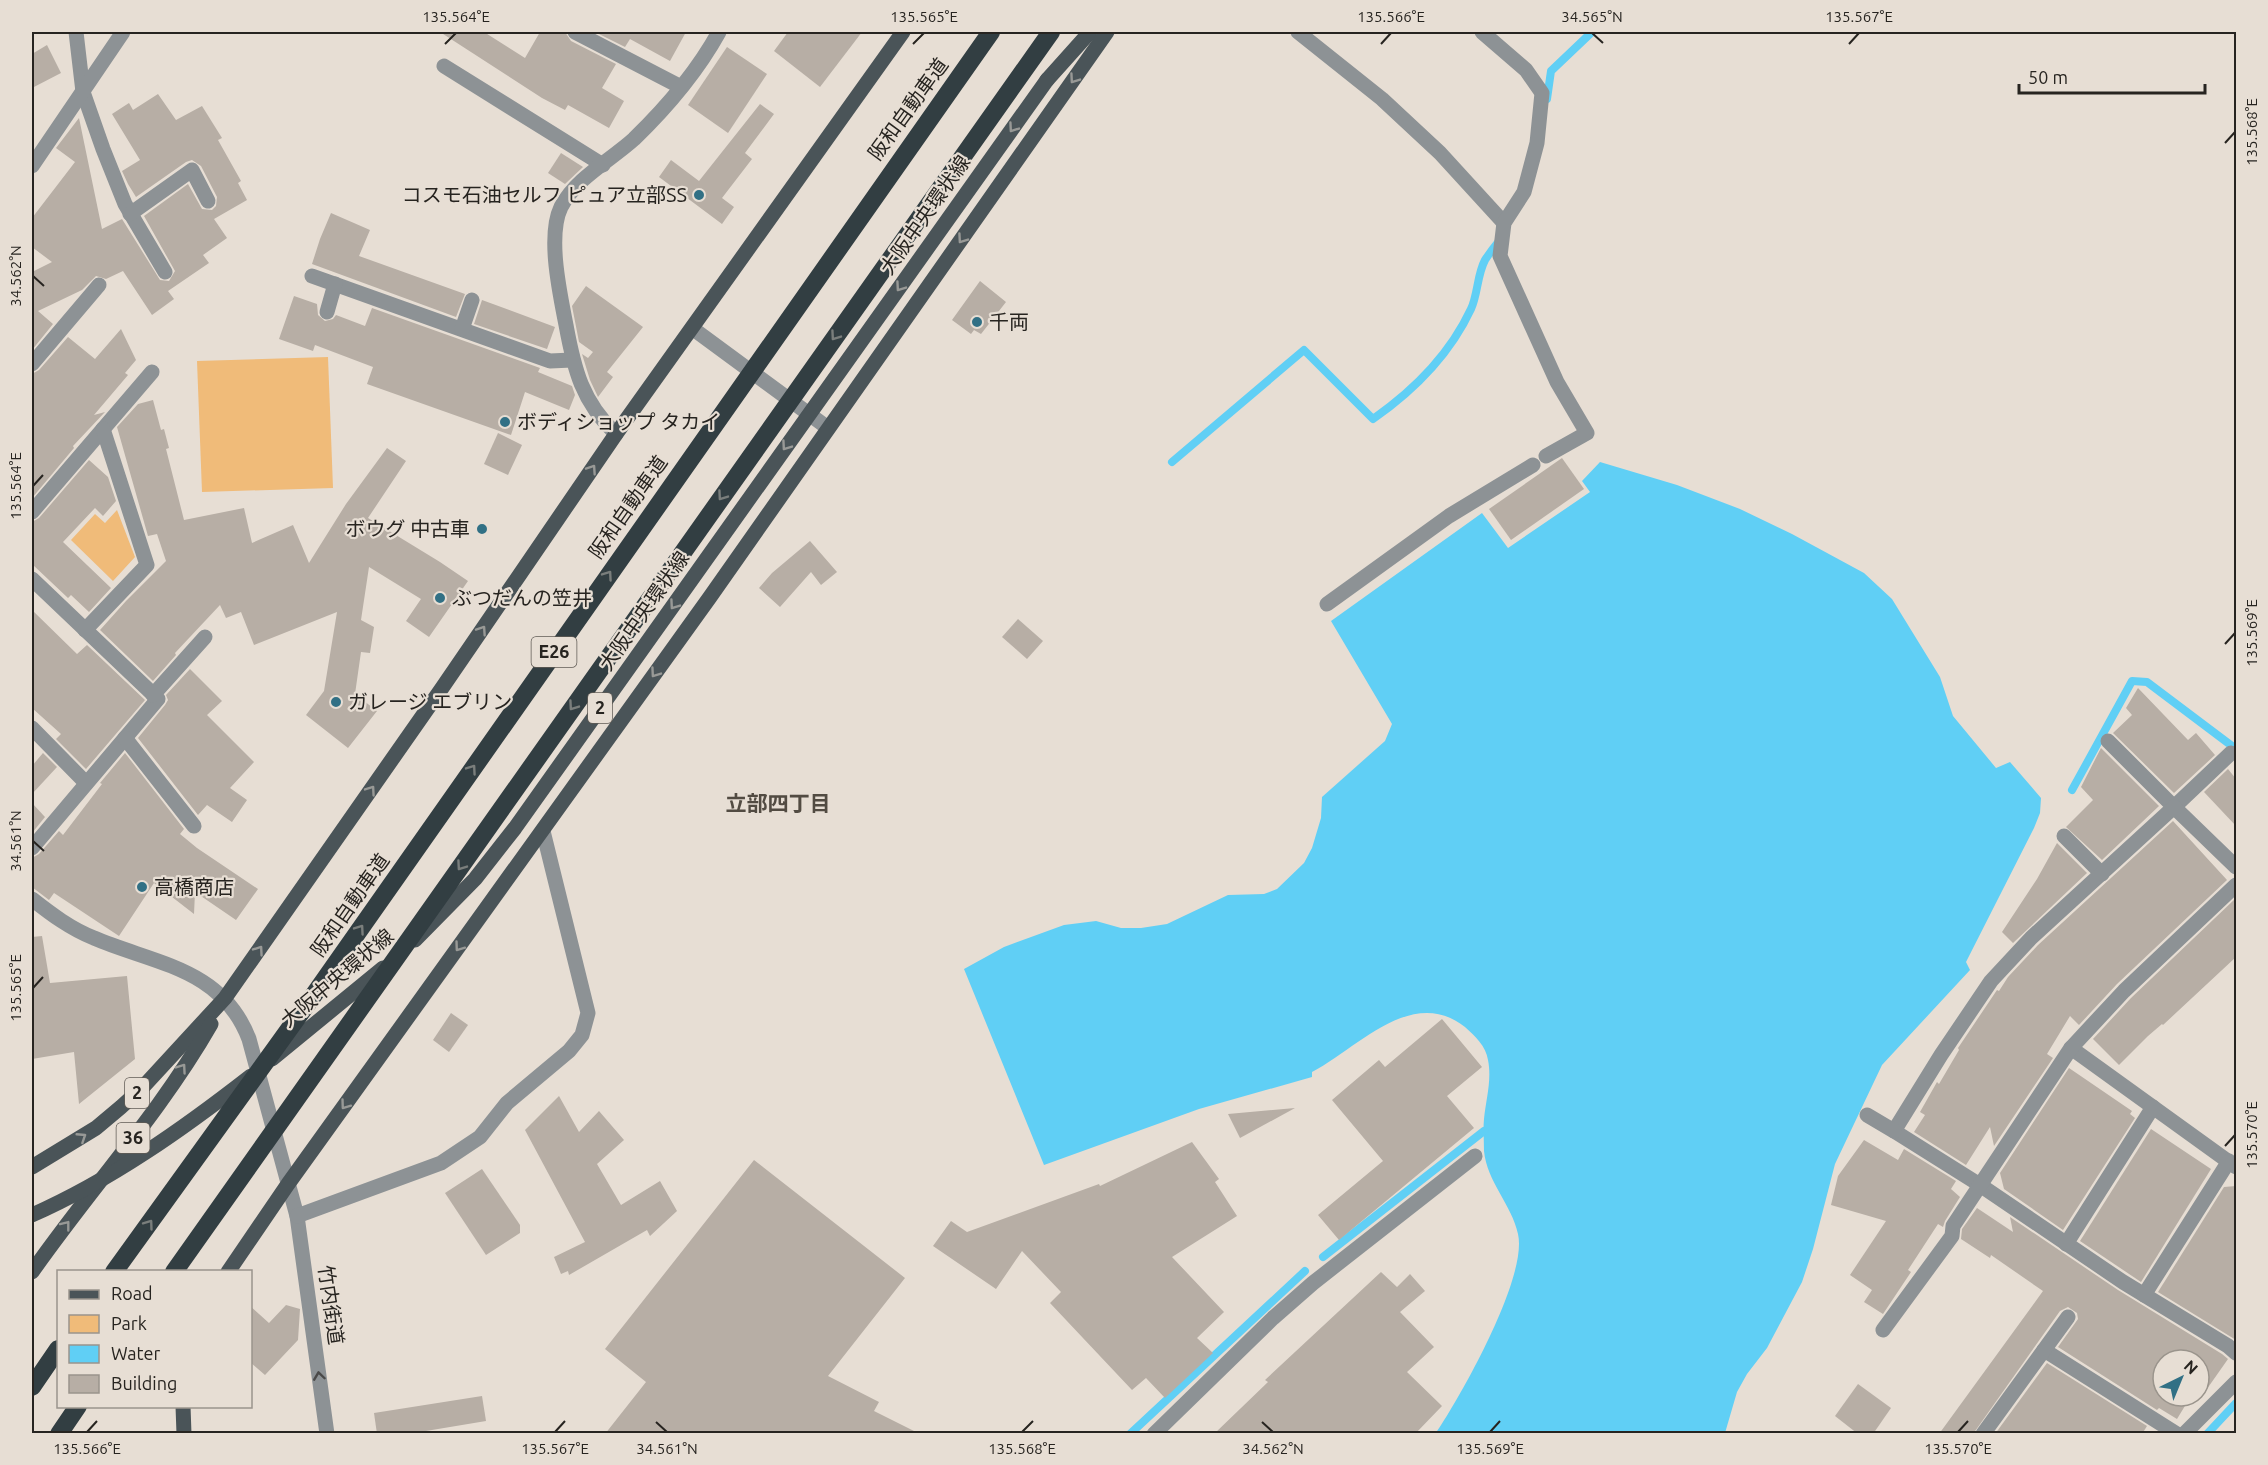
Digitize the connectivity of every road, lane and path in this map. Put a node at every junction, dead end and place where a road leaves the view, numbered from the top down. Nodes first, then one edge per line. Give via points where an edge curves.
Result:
1 (76, 32) edge
2 (123, 32) edge
3 (575, 32) edge
4 (719, 32) edge
5 (903, 32) edge
6 (991, 32) edge
7 (1051, 32) edge
8 (1090, 32) edge
9 (1107, 32) edge
10 (1298, 32) edge
11 (1482, 32) edge
12 (444, 66) dead end
13 (681, 87) junction
14 (83, 92) junction
15 (603, 165) junction
16 (32, 166) edge
17 (208, 201) dead end
18 (130, 214) junction
19 (1504, 224) junction
20 (165, 272) dead end
21 (312, 276) dead end
22 (335, 284) junction
23 (99, 285) dead end
24 (472, 300) dead end
25 (327, 312) dead end
26 (692, 328) junction
27 (462, 329) junction
28 (572, 360) junction
29 (32, 364) edge
30 (152, 372) dead end
31 (828, 428) junction
32 (103, 429) junction
33 (616, 434) junction
34 (32, 512) edge
35 (32, 579) edge
36 (1327, 604) dead end
37 (85, 630) junction
38 (205, 637) dead end
39 (153, 695) junction
40 (32, 728) edge
41 (125, 738) junction
42 (2109, 741) dead end
43 (2231, 753) dead end
44 (86, 783) junction
45 (2174, 807) junction
46 (194, 826) dead end
47 (543, 831) junction
48 (2064, 836) dead end
49 (32, 848) edge
50 (2236, 867) edge
51 (2102, 873) junction
52 (2236, 885) edge
53 (32, 899) edge
54 (225, 998) junction
55 (2071, 1048) junction
56 (2153, 1107) junction
57 (1867, 1114) dead end
58 (1894, 1131) junction
59 (1475, 1156) dead end
60 (2233, 1164) edge
61 (32, 1167) edge
62 (288, 1184) junction
63 (1980, 1185) junction
64 (32, 1215) edge
65 (297, 1216) junction
66 (2066, 1244) junction
67 (115, 1270) edge
68 (175, 1270) edge
69 (229, 1270) edge
70 (32, 1272) edge
71 (2144, 1295) junction
72 (2068, 1317) dead end
73 (1883, 1330) dead end
74 (57, 1350) edge
75 (2044, 1350) junction
76 (2236, 1353) edge
77 (32, 1387) edge
78 (2233, 1392) edge
79 (77, 1408) edge
80 (183, 1408) edge
81 (1987, 1432) edge
82 (59, 1434) edge
83 (184, 1434) edge
84 (327, 1434) edge
85 (1154, 1434) edge
86 (2177, 1434) edge
87 (2184, 1434) edge

1 - 14 street
2 - 14 street
3 - 13 street
4 - 13 street
5 - 26 main road, 2
67 -> 6 highway, 阪和自動車道 / E26, bridge via 320,987
7 -> 68 highway, E26, bridge
8 -> 64 main road, 大阪中央環状線 / 2, bridge via 1047,80 522,819 475,879 365,984 216,1103 114,1171
9 -> 31 main road, 2
10 - 19 street via 1382,99 1440,153
11 - 19 street via 1526,70 1542,93 1537,143 1524,192
12 - 15 street
13 - 15 street via 635,138
14 - 16 street
14 - 18 street
15 - 28 street via 574,189 561,208 555,241
17 - 18 street via 192,170
18 - 20 street
19 - 36 street via 1500,256 1557,382 1587,433 1449,516
21 - 22 street
22 - 25 street
22 - 27 street
23 - 29 street
24 - 27 street
26 - 31 street
26 - 33 main road, 2
27 - 28 street via 550,361
28 - 33 street via 585,396
30 - 32 street
31 -> 47 main road, 2
32 - 34 street
32 - 37 street via 147,565
54 -> 33 main road, 2
35 - 37 street
37 - 39 street
38 - 39 street
39 - 41 street via 158,699
40 - 44 street
41 - 44 street
41 - 46 street
42 - 45 street
43 - 45 street
44 - 49 street
45 - 50 street
45 - 51 street
47 -> 62 main road, 2
47 - 65 street via 588,1013 582,1035 569,1051 507,1103 480,1137 441,1163
48 - 51 street
51 - 58 street via 1991,981
52 - 55 street via 2124,991
53 - 54 street via 92,938 195,975
61 -> 54 main road, 2 via 96,1128 143,1088
54 - 62 street, 竹内街道 via 242,1019 249,1039
70 -> 54 main road, 36 via 146,1121
55 - 56 street
55 - 63 street
56 - 60 street
56 - 66 street
57 - 58 street
58 - 63 street
59 - 85 street via 1305,1290
60 - 71 street
62 - 65 street, 竹内街道
62 - 69 main road, 2
63 - 66 street
63 - 73 street via 1953,1226 1952,1236
84 -> 65 street, 竹内街道
66 - 71 street
71 - 76 street
72 - 75 street
74 - 77 highway
75 - 81 street
75 - 86 street
78 - 87 street
79 - 82 highway
80 - 83 main road

